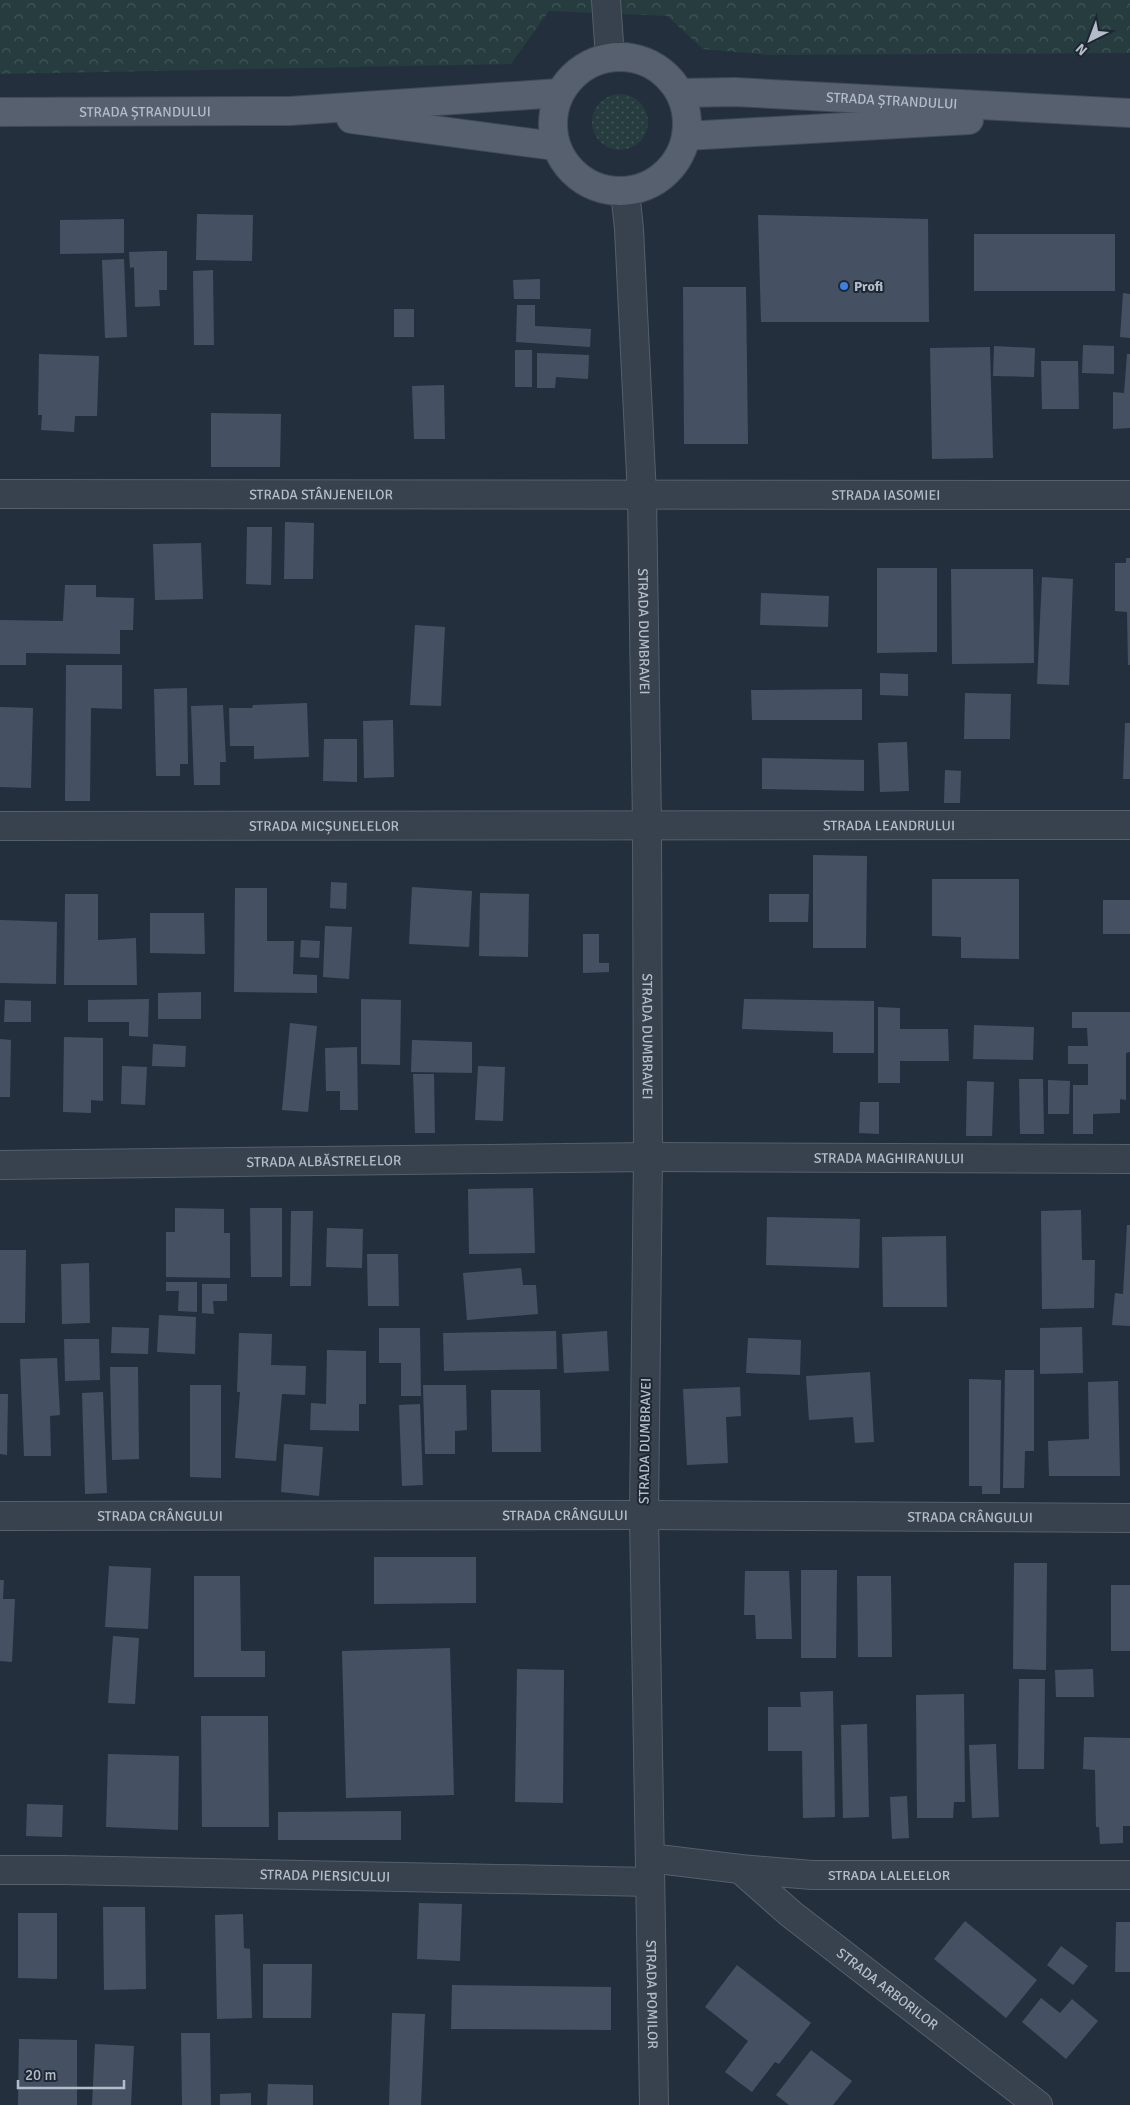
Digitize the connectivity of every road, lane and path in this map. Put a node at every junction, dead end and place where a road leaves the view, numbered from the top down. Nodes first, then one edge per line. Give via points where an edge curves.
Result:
1 (606, 0) edge
2 (610, 56) junction
3 (559, 93) junction
4 (680, 93) junction
5 (290, 111) junction
6 (0, 112) edge
7 (1117, 112) edge
8 (686, 136) junction
9 (555, 146) junction
10 (625, 191) junction
11 (0, 494) edge
12 (642, 495) junction
13 (1130, 495) edge
14 (647, 825) junction
15 (1130, 825) edge
16 (0, 826) edge
17 (648, 1157) junction
18 (1130, 1159) edge
19 (0, 1164) edge
20 (0, 1516) edge
21 (644, 1516) junction
22 (1130, 1518) edge
23 (740, 1869) junction
24 (0, 1870) edge
25 (650, 1870) junction
26 (1130, 1875) edge
27 (654, 2105) edge
28 (1038, 2105) edge

1 - 2 street
2 - 3 main road via 589,63 572,76
2 - 4 main road via 631,57 651,63
3 - 5 main road, STRADA ȘTRANDULUI
3 - 9 main road via 552,127
4 - 7 main road, STRADA ȘTRANDULUI via 735,92
4 - 8 main road via 687,114
5 - 6 main road, STRADA ȘTRANDULUI
5 - 9 main road, STRADA ȘTRANDULUI
7 - 8 main road, STRADA ȘTRANDULUI
8 - 10 main road via 679,157 665,174 647,186
9 - 10 main road via 566,165 583,180 603,189
10 - 12 street, STRADA DUMBRAVEI
11 - 12 street, STRADA STÂNJENEILOR
12 - 13 street, STRADA IASOMIEI
12 - 14 street, STRADA DUMBRAVEI
14 - 15 street, STRADA LEANDRULUI
14 - 16 street, STRADA MICȘUNELELOR
14 - 17 street, STRADA DUMBRAVEI
17 - 18 street, STRADA MAGHIRANULUI
17 - 19 street, STRADA ALBĂSTRELELOR
17 - 21 street, STRADA DUMBRAVEI
20 - 21 street, STRADA CRÂNGULUI
21 - 22 street, STRADA CRÂNGULUI
21 - 25 street, STRADA DUMBRAVEI
23 - 25 street, STRADA LALELELOR
23 - 26 street, STRADA LALELELOR via 812,1875
23 - 28 street, STRADA ARBORILOR via 791,1914
24 - 25 street, STRADA PIERSICULUI
25 - 27 street, STRADA POMILOR

